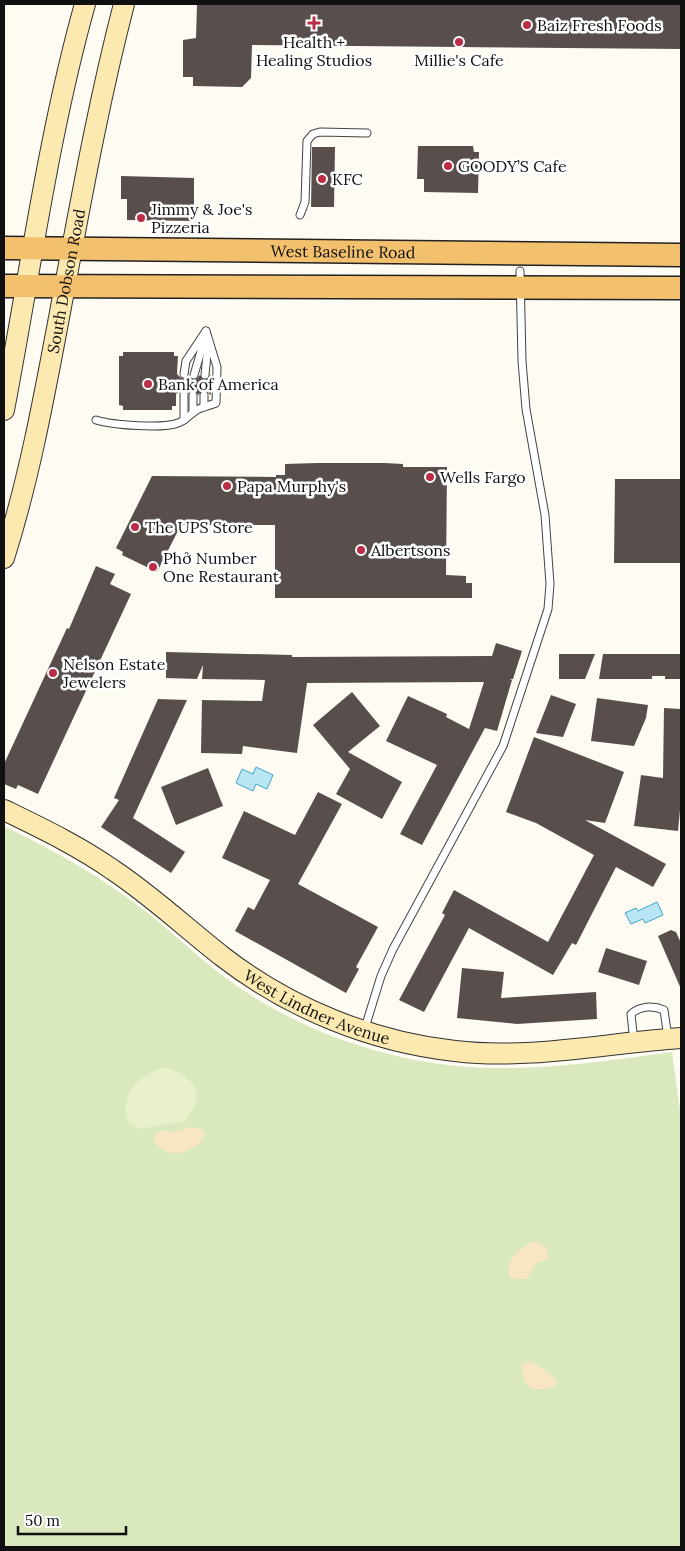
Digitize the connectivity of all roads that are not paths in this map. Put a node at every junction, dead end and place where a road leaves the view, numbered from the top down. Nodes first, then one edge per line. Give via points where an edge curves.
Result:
1 (86, 4) edge
2 (124, 4) edge
3 (367, 133) dead end
4 (300, 215) dead end
5 (4, 248) edge
6 (33, 248) junction
7 (72, 249) junction
8 (681, 255) edge
9 (520, 279) junction
10 (4, 286) edge
11 (26, 286) junction
12 (65, 286) junction
13 (681, 288) edge
14 (206, 331) junction
15 (184, 374) dead end
16 (194, 375) dead end
17 (204, 375) dead end
18 (184, 394) dead end
19 (193, 395) dead end
20 (204, 395) dead end
21 (204, 407) junction
22 (4, 410) edge
23 (193, 412) junction
24 (96, 420) dead end
25 (184, 420) junction
26 (4, 558) edge
27 (4, 810) edge
28 (364, 1031) junction
29 (674, 1038) edge
30 (634, 1042) junction

1 - 6 main road via 66,79
2 - 7 main road, South Dobson Road via 94,129
3 - 4 lane via 320,132 307,141 306,202
5 - 6 main road, West Baseline Road
6 - 7 main road, West Baseline Road
6 - 11 main road
7 - 8 main road, West Baseline Road
7 - 12 main road, South Dobson Road
9 - 12 main road, West Baseline Road
9 - 13 main road, West Baseline Road
9 - 28 lane via 526,410 545,515 550,584 548,609 503,746 393,949
10 - 11 main road, West Baseline Road
11 - 12 main road, West Baseline Road
11 - 22 main road
12 - 26 main road, South Dobson Road via 40,424
14 - 15 lane via 186,361
14 - 16 lane
14 - 17 lane
14 - 21 lane via 217,367 216,403
18 - 25 lane
19 - 23 lane
20 - 21 lane
21 - 23 lane
23 - 25 lane
24 - 25 lane via 109,424 166,426
27 - 28 main road, West Lindner Avenue via 112,868 256,980 306,1008
28 - 30 main road, West Lindner Avenue via 422,1046 481,1053 547,1051
29 - 30 main road, West Lindner Avenue
29 - 30 lane via 664,1010 656,1007 637,1009 631,1014

